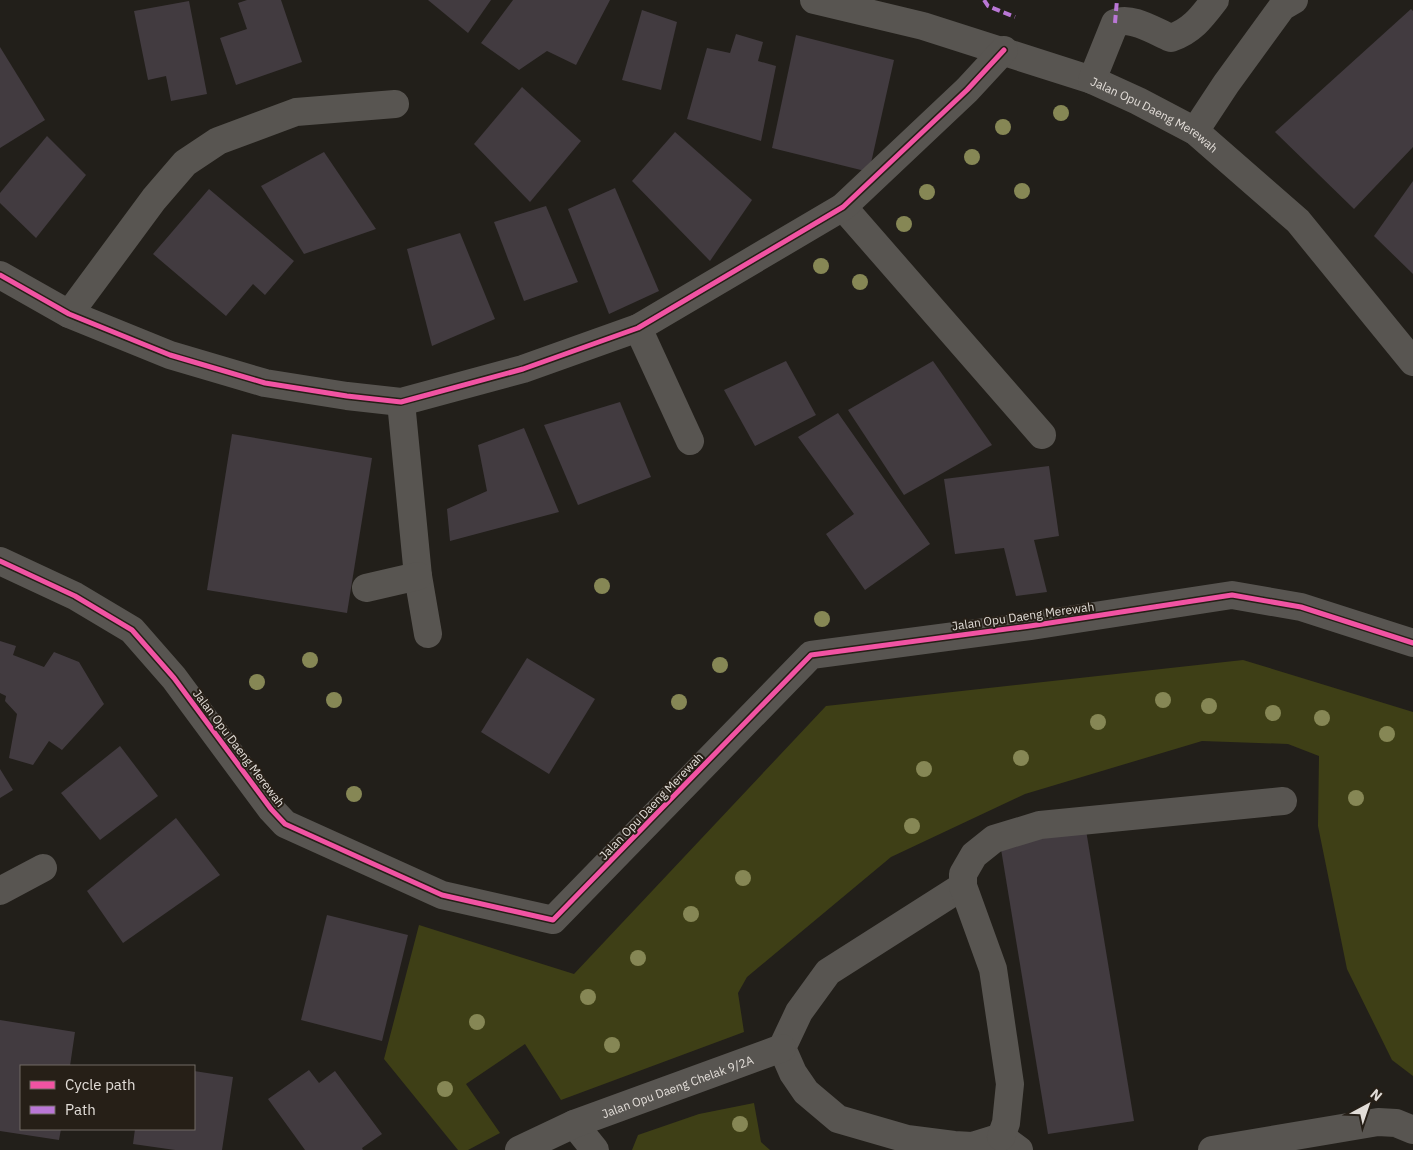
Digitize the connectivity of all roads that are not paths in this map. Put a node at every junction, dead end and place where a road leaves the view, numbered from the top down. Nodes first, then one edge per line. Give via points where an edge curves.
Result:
1 (814, 0) edge
2 (1215, 0) edge
3 (1294, 0) edge
4 (1004, 50) junction
5 (1092, 80) junction
6 (395, 104) dead end
7 (1195, 132) junction
8 (843, 207) junction
9 (0, 275) edge
10 (69, 314) junction
11 (638, 328) junction
12 (1413, 362) edge
13 (401, 402) junction
14 (1042, 435) dead end
15 (690, 441) dead end
16 (0, 561) edge
17 (418, 576) junction
18 (366, 588) dead end
19 (428, 634) dead end
20 (1413, 644) edge
21 (1283, 801) dead end
22 (43, 868) dead end
23 (963, 886) junction
24 (0, 891) edge
25 (782, 1048) junction
26 (574, 1124) junction
27 (1413, 1130) edge
28 (1010, 1144) edge
29 (519, 1150) edge
30 (595, 1150) edge
31 (1212, 1150) edge

1 - 4 street, Jalan Opu Daeng Merewah via 923,26
2 - 5 street via 1198,23 1184,34 1171,38 1131,21 1122,20 1115,24
3 - 7 street via 1282,6
4 - 5 street, Jalan Opu Daeng Merewah
4 - 8 street via 967,90
5 - 7 street, Jalan Opu Daeng Merewah
6 - 10 street via 296,112 218,141 185,163 154,199
7 - 12 street, Jalan Opu Daeng Merewah via 1298,221
8 - 11 street
8 - 14 street
9 - 10 street
10 - 13 street via 170,355 265,383
11 - 13 street via 523,369
11 - 15 street
13 - 17 street
16 - 20 street, Jalan Opu Daeng Merewah via 76,596 132,630 174,678 285,824 442,895 553,920 812,655 1040,625 1232,595 1301,607
17 - 18 street
17 - 19 street
21 - 23 street via 1040,825 994,839 974,855 963,874
22 - 24 street
23 - 25 street via 828,972 799,1012
23 - 28 street via 994,978 1010,1084 1006,1123
25 - 26 street, Jalan Opu Daeng Chelak 9/2A
25 - 28 street via 806,1092 838,1118 907,1139 972,1146
26 - 29 street, Jalan Opu Daeng Chelak 9/2A
26 - 30 street
27 - 31 street via 1396,1123 1378,1122

